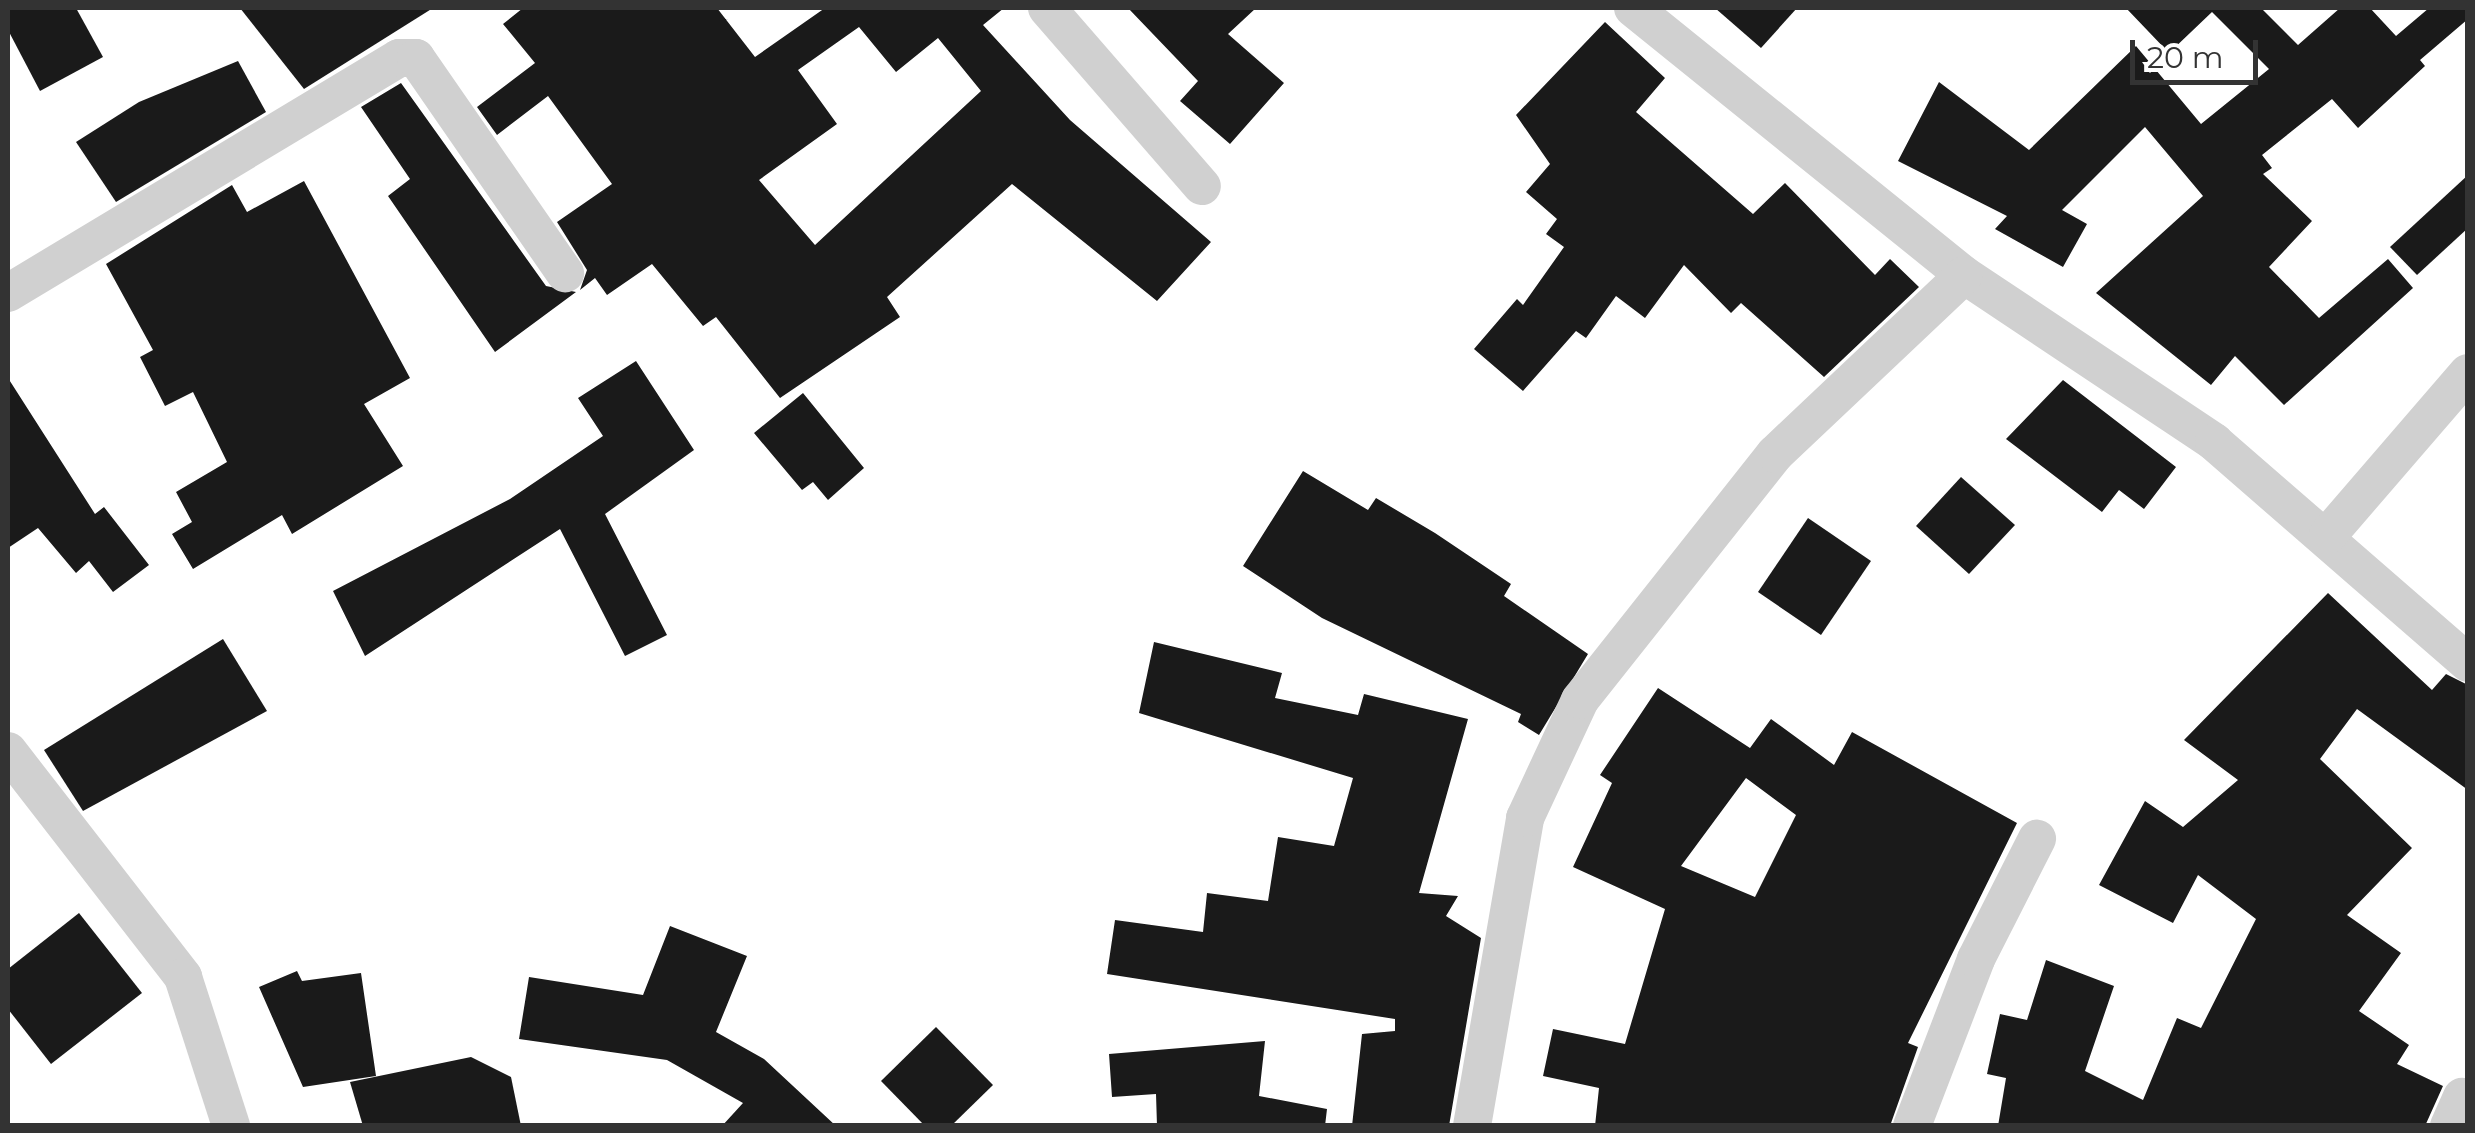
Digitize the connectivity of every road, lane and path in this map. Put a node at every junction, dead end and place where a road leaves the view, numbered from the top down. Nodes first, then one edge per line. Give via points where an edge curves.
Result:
1 (1046, 8) edge
2 (1633, 8) edge
3 (1202, 186) dead end
4 (565, 273) dead end
5 (1964, 275) junction
6 (8, 293) edge
7 (2468, 373) edge
8 (2328, 534) junction
9 (2468, 663) edge
10 (8, 750) edge
11 (2037, 839) dead end
12 (232, 1126) edge
13 (1472, 1126) edge
14 (1912, 1126) edge

1 - 3 street
2 - 5 street
4 - 6 street via 416,58 350,87
5 - 8 street via 2214,442
5 - 13 street via 1775,454 1580,700 1525,818
7 - 8 street
8 - 9 street
10 - 12 street via 183,977
11 - 14 street via 1976,959

